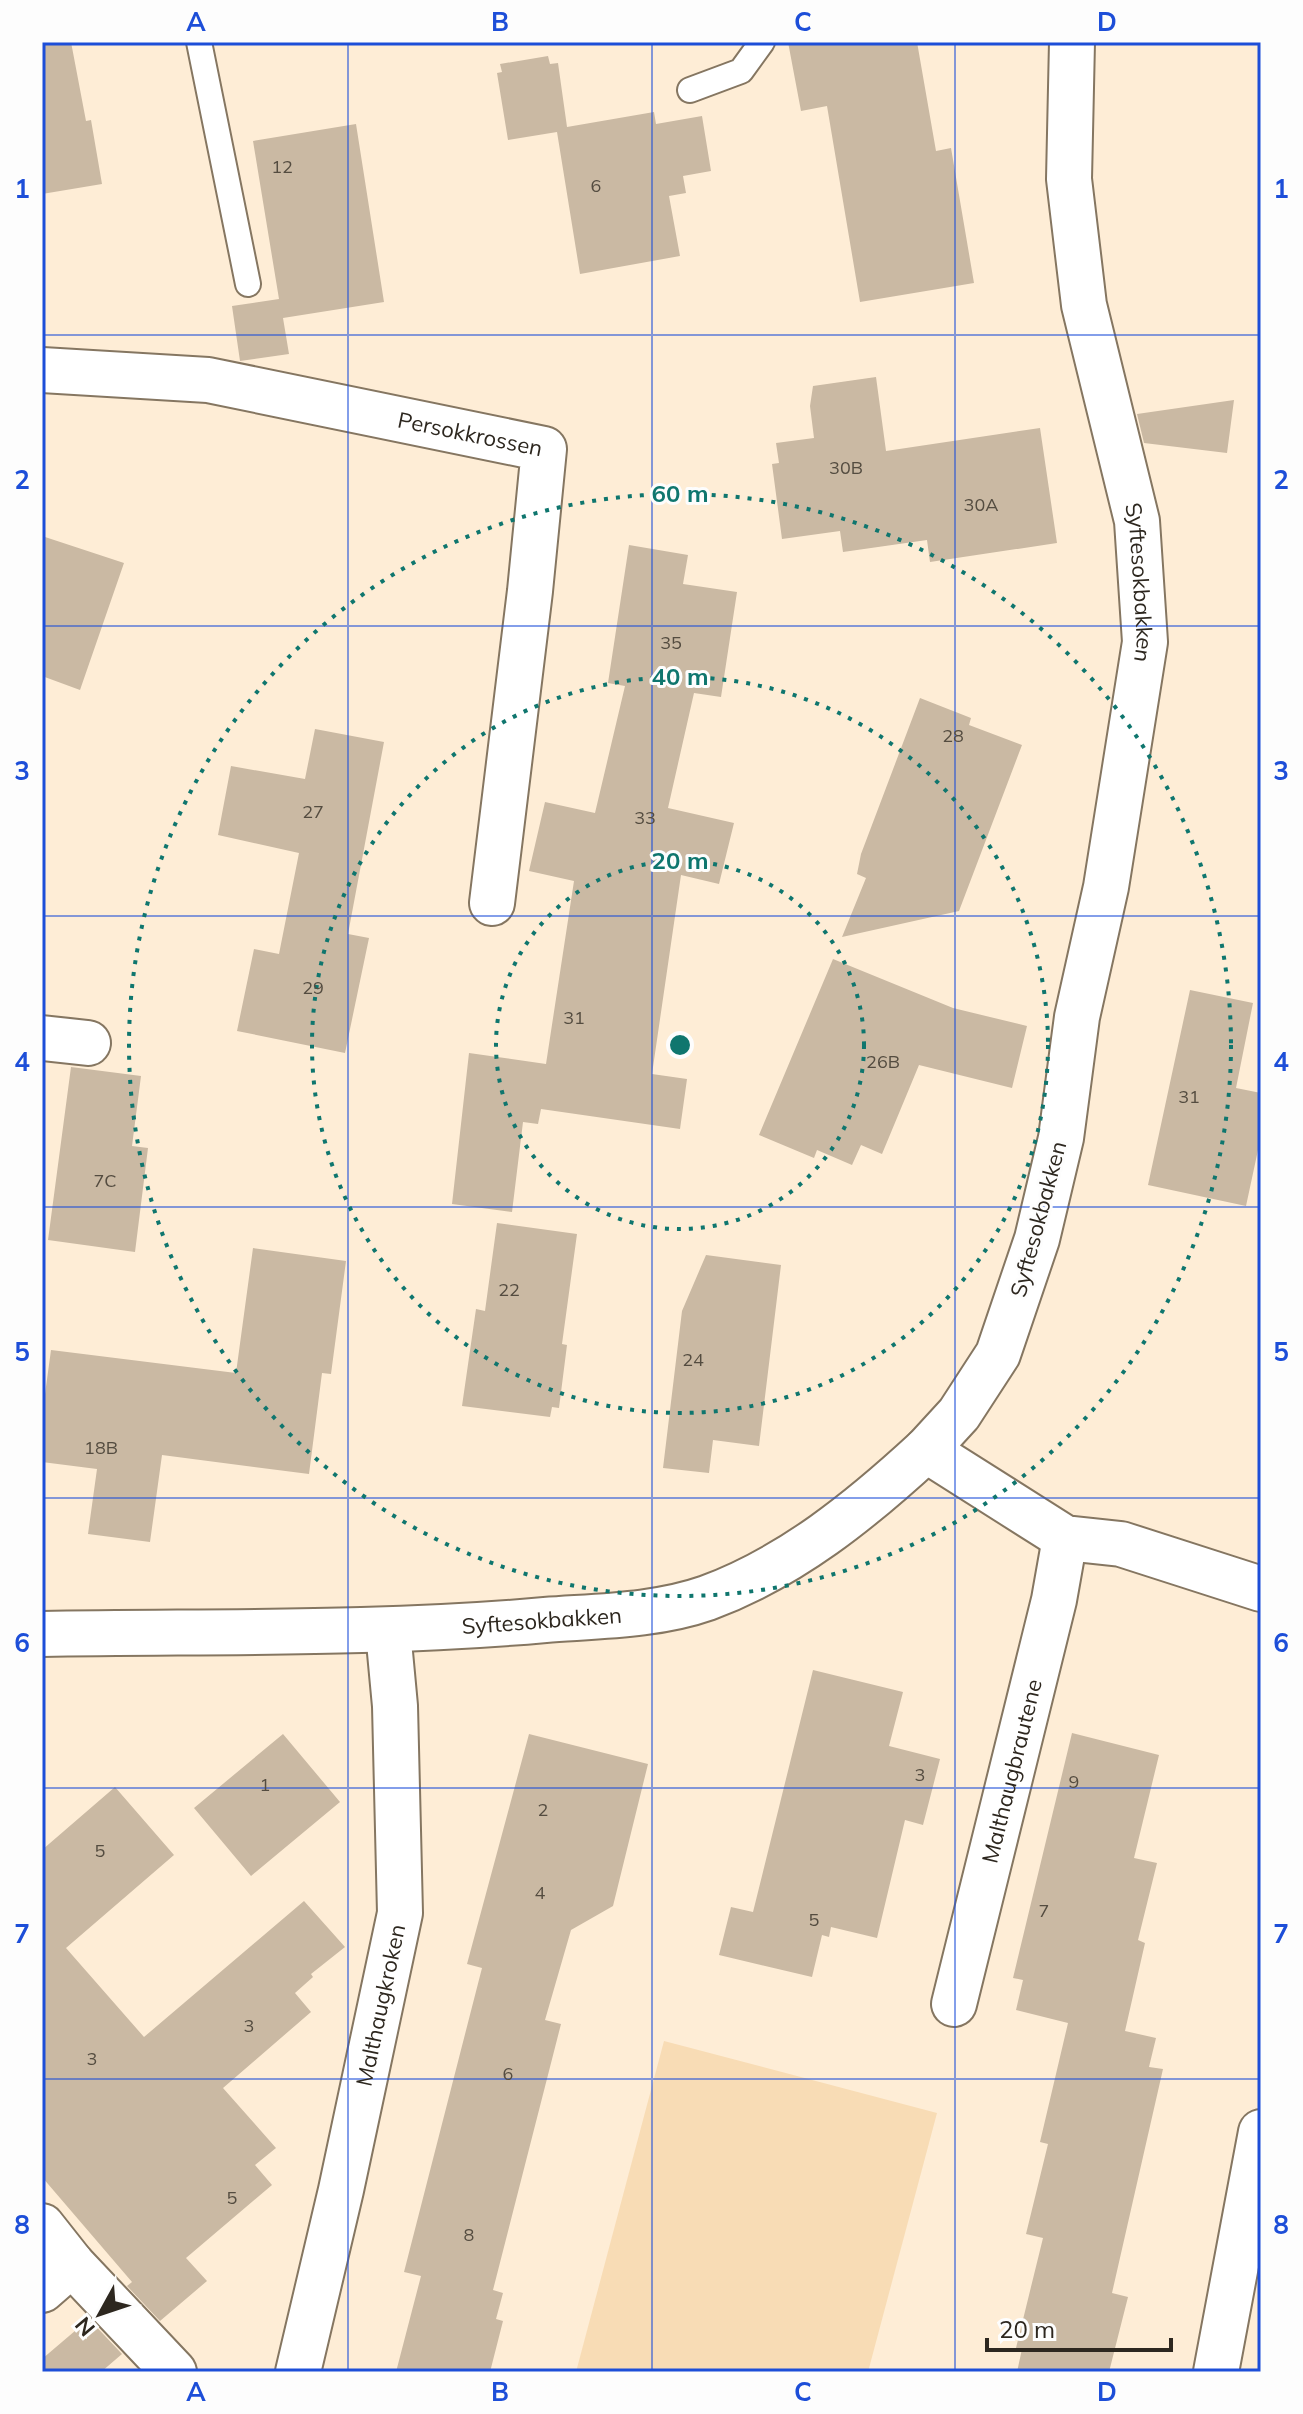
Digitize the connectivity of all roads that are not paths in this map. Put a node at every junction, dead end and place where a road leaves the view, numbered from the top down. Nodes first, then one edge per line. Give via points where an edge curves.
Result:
1 (199, 42) edge
2 (762, 42) edge
3 (1072, 42) edge
4 (690, 90) dead end
5 (248, 284) dead end
6 (42, 370) edge
7 (492, 903) dead end
8 (42, 1038) edge
9 (88, 1043) dead end
10 (926, 1450) junction
11 (1065, 1538) junction
12 (1261, 1589) edge
13 (388, 1631) junction
14 (42, 1634) edge
15 (954, 2004) dead end
16 (1261, 2132) edge
17 (42, 2226) edge
18 (57, 2277) edge
19 (174, 2372) edge
20 (298, 2372) edge
21 (1216, 2372) edge

1 - 5 lane
2 - 4 lane via 741,71
3 - 10 street, Syftesokbakken via 1069,179 1084,305 1137,521 1145,642 1106,887 1077,1017 1061,1138 1037,1239 998,1354 959,1414
6 - 7 street, Persokkrossen via 208,380 544,449
8 - 9 street
10 - 11 street
10 - 13 street, Syftesokbakken via 807,1547 704,1599 644,1612
11 - 12 street via 1121,1544
11 - 15 street, Malthaugbrautene
13 - 14 street, Syftesokbakken
13 - 20 street, Malthaugkroken via 400,1913
16 - 21 street
17 - 18 street
18 - 19 street

